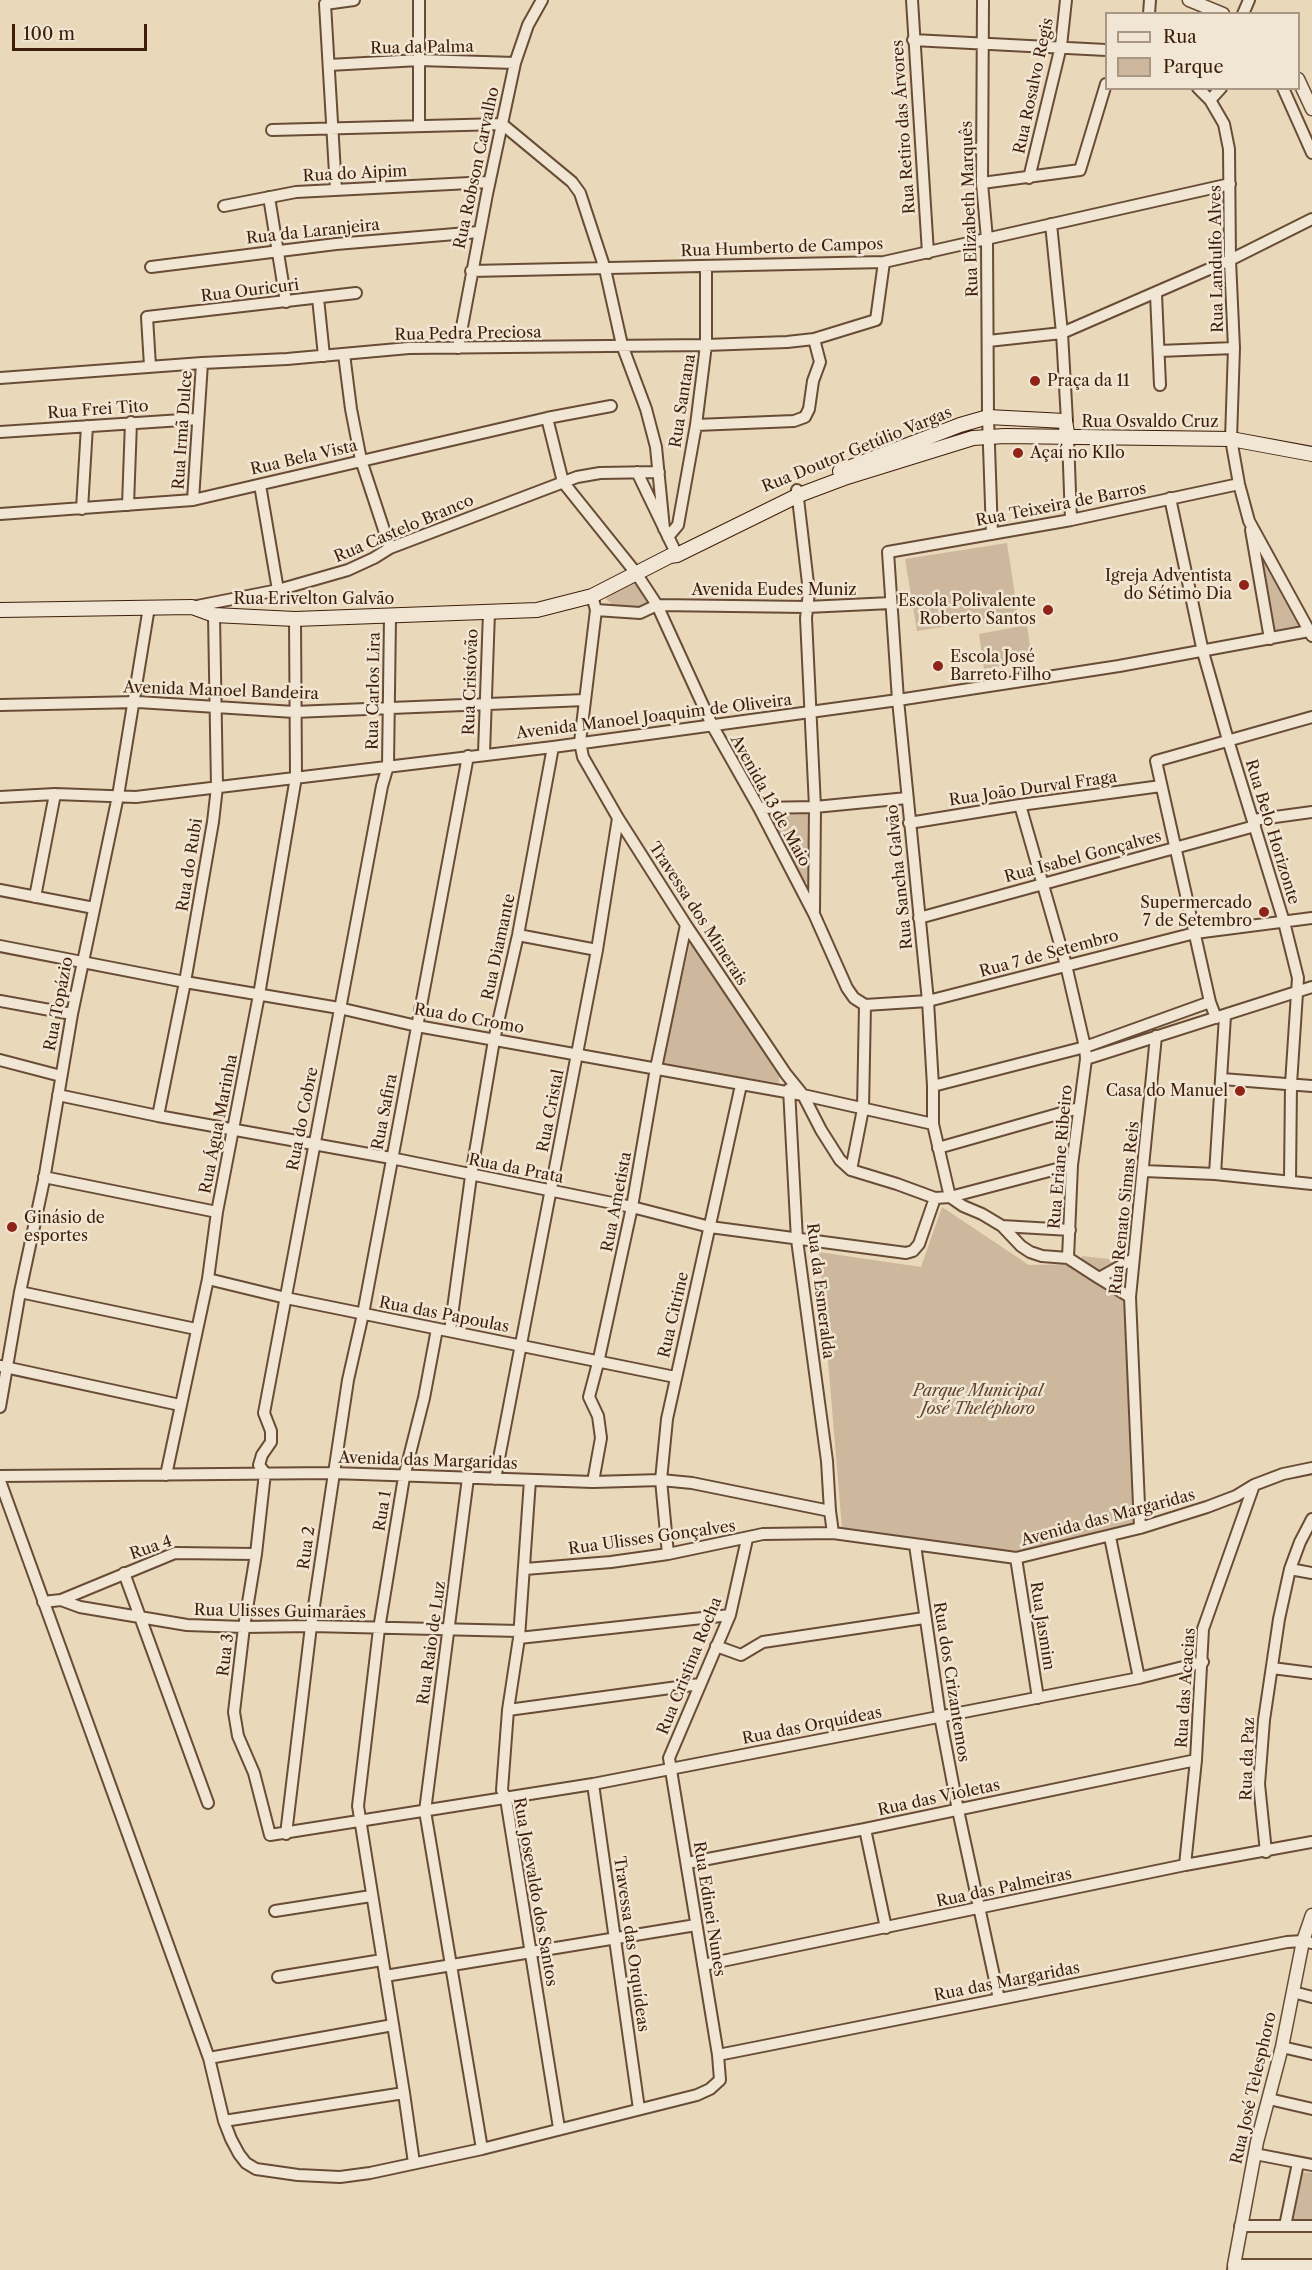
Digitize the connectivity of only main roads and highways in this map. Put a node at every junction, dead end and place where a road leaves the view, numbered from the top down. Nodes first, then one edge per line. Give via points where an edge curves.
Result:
1 (1005, 419) junction
2 (1005, 436) junction
3 (1065, 437) junction
4 (1312, 454) edge
5 (798, 493) junction
6 (592, 596) joint
7 (0, 610) edge

1 - 2 main road
1 - 3 main road, Rua Doutor Getúlio Vargas via 1064,421
1 - 5 main road, Rua Doutor Getúlio Vargas via 988,417 885,454
2 - 3 main road, Rua Doutor Getúlio Vargas
2 - 5 main road, Rua Doutor Getúlio Vargas via 963,441
3 - 4 main road, Rua Osvaldo Cruz via 1231,439
5 - 6 main road, Rua Doutor Getúlio Vargas
6 - 7 main road, Rua Erivelton Galvão via 537,610 390,617 295,619 214,615 192,606

